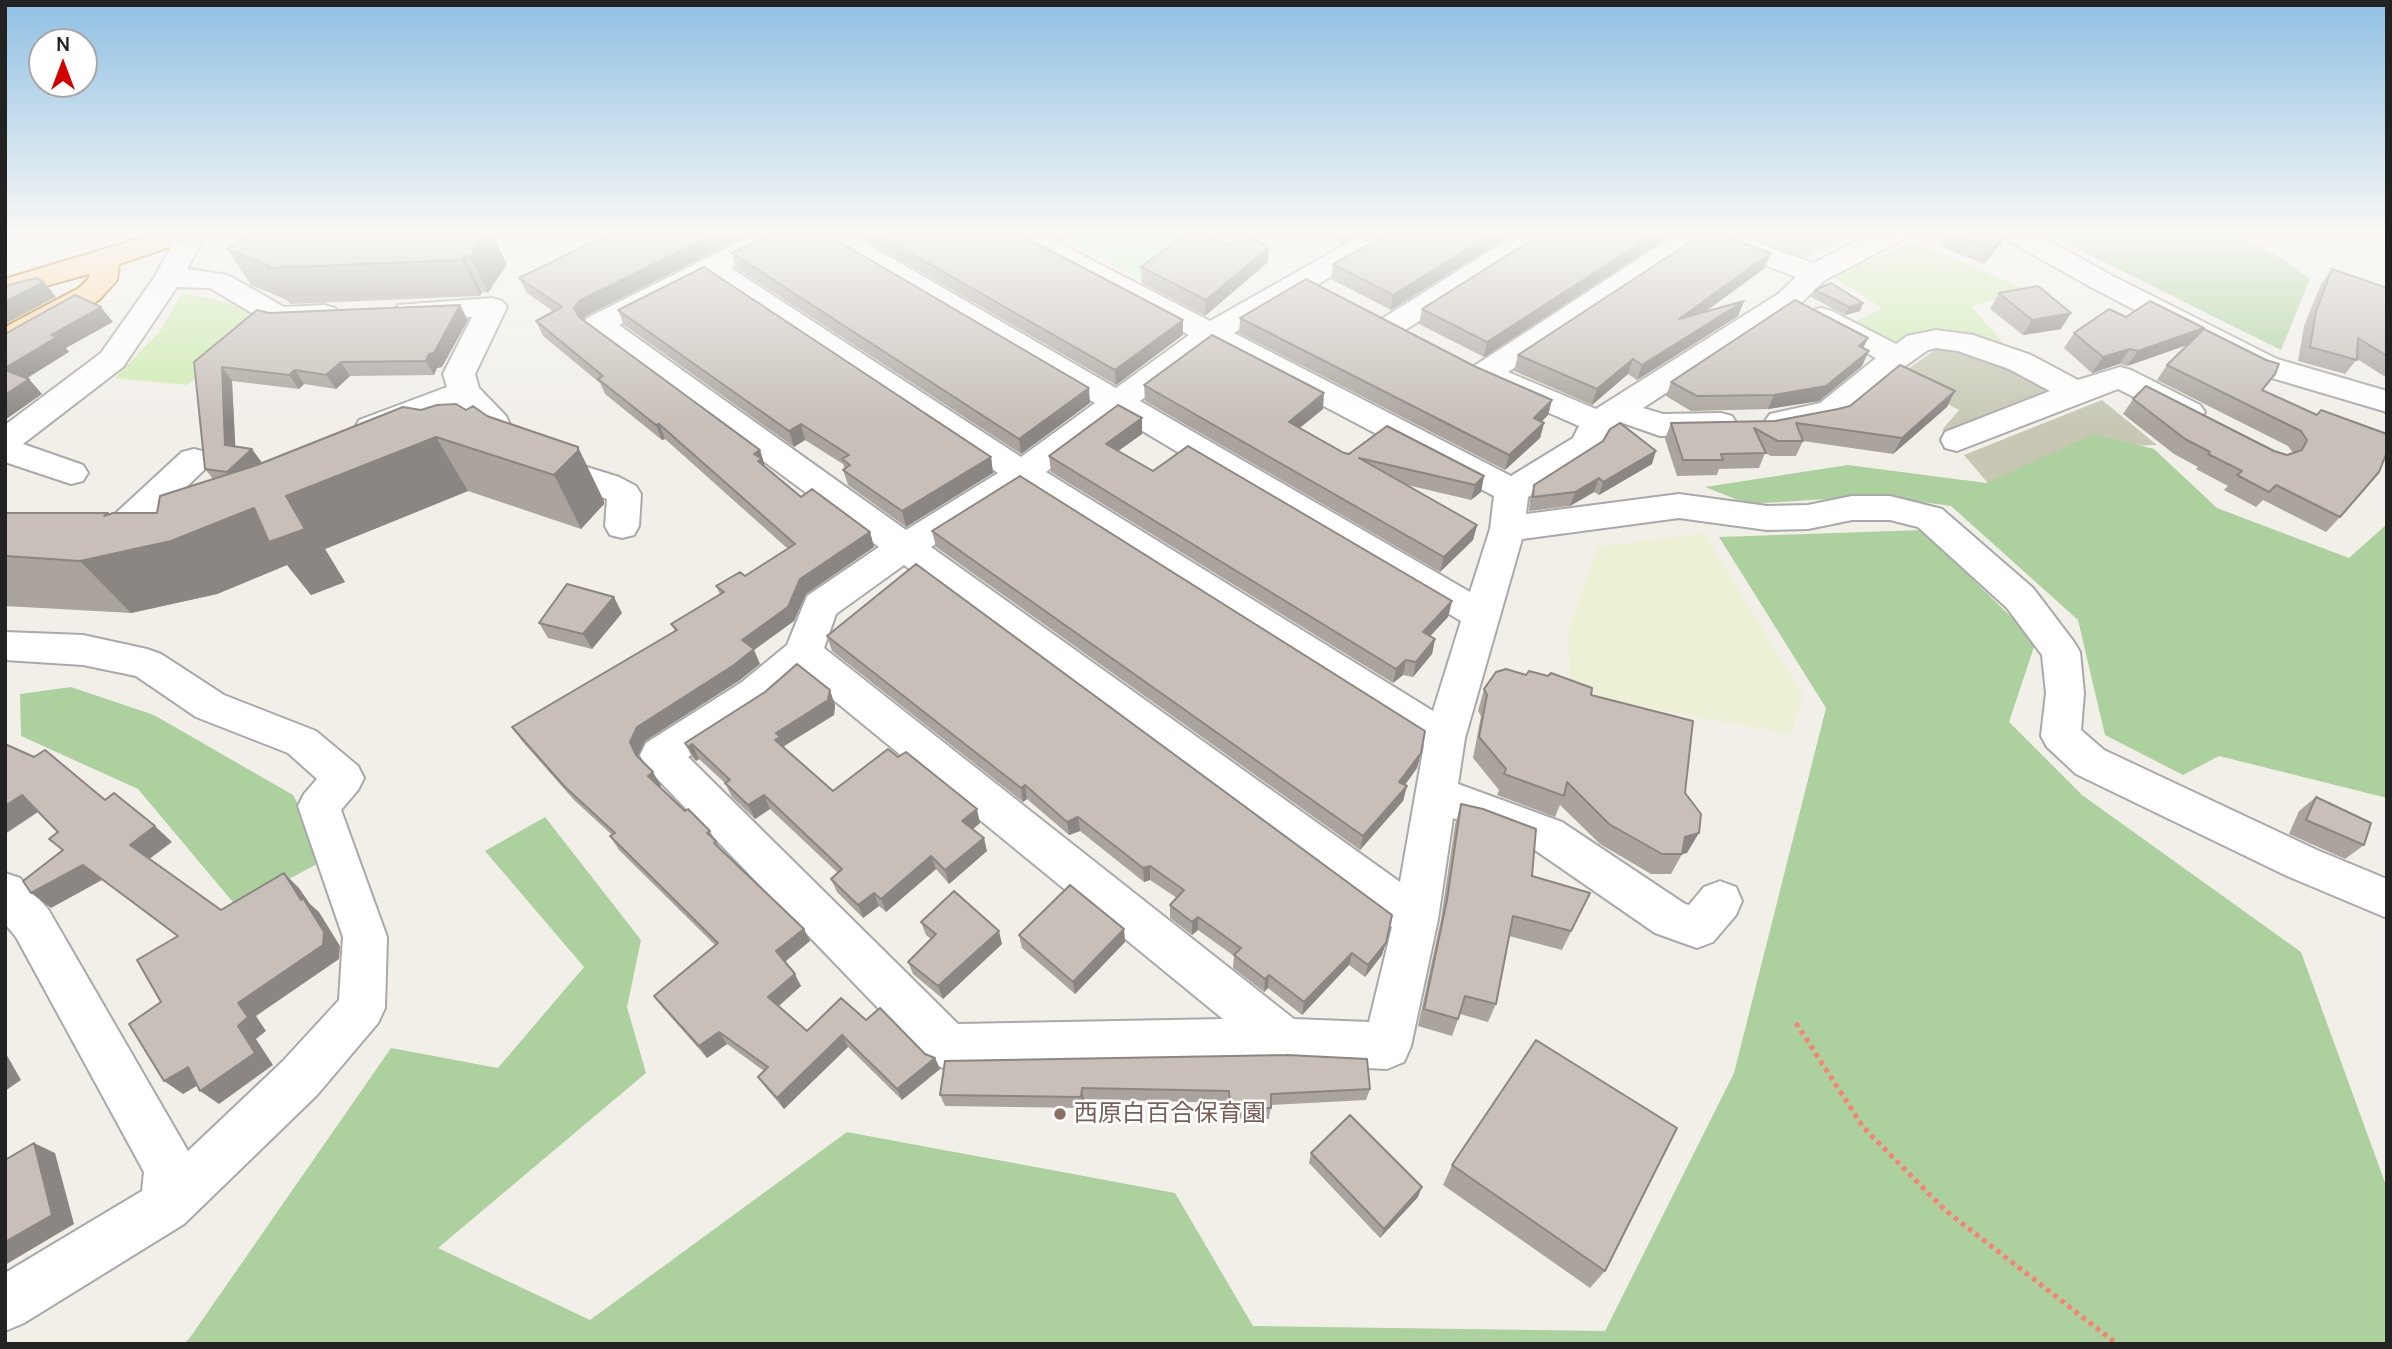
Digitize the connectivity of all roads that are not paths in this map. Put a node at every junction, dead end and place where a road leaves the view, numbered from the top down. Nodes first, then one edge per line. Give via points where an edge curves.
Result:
1 (82, 298) edge
2 (154, 298) edge
3 (247, 298) edge
4 (648, 298) edge
5 (757, 298) edge
6 (940, 298) edge
7 (1142, 298) edge
8 (1293, 298) edge
9 (1435, 298) edge
10 (1589, 298) edge
11 (2134, 298) edge
12 (1788, 300) joint
13 (385, 312) edge
14 (345, 314) edge
15 (1391, 326) edge
16 (1210, 334) junction
17 (5, 340) edge
18 (1897, 357) junction
19 (464, 392) junction
20 (2076, 392) junction
21 (1118, 401) junction
22 (2387, 402) edge
23 (1608, 416) junction
24 (2216, 426) edge
25 (467, 438) edge
26 (339, 440) edge
27 (501, 440) junction
28 (1957, 440) dead end
29 (5, 442) edge
30 (5, 450) edge
31 (194, 460) dead end
32 (71, 473) dead end
33 (1022, 473) junction
34 (1512, 491) junction
35 (622, 526) dead end
36 (1507, 528) junction
37 (162, 537) edge
38 (104, 545) junction
39 (902, 548) junction
40 (67, 549) edge
41 (1482, 616) junction
42 (5, 646) edge
43 (803, 653) junction
44 (1446, 738) junction
45 (1436, 794) junction
46 (5, 892) edge
47 (2387, 899) edge
48 (1720, 901) dead end
49 (1416, 919) junction
50 (1285, 1041) junction
51 (166, 1206) junction
52 (5, 1304) edge

1 - 17 main road
2 - 29 street via 112,360
3 - 14 street via 278,316
4 - 39 street via 598,324
5 - 33 street
6 - 21 street
7 - 16 street
8 - 16 street
9 - 15 street
10 - 23 street via 1474,367
11 - 22 street via 2266,366
12 - 18 street
12 - 23 street
13 - 19 street via 492,307 460,373
16 - 21 street
16 - 34 street
18 - 20 street via 1918,343 1936,339 1962,342 2021,362
18 - 23 street via 1830,412 1768,423 1660,425
19 - 26 street
19 - 27 street via 490,416
20 - 24 street via 2120,377
20 - 28 street
21 - 33 street
21 - 41 street
23 - 34 street via 1585,445
25 - 27 street
27 - 35 street via 529,459 624,494
30 - 32 street
31 - 38 street
33 - 39 street
33 - 44 street
34 - 36 street
36 - 41 street
36 - 47 street via 1679,506 1767,518 1890,508 1930,518 2020,598 2061,652 2065,693 2061,736 2090,762
37 - 38 street
38 - 40 street
39 - 43 street via 820,606
39 - 49 street
41 - 44 street
42 - 51 street via 83,650 147,664 210,706 302,742 344,778 319,806 365,937 362,1008 300,1078
43 - 50 street
43 - 50 street via 756,693 660,755 948,1047
44 - 45 street
45 - 48 street via 1547,835 1671,919 1697,928
45 - 49 street
46 - 51 street via 32,923 170,1169
49 - 50 street via 1388,1046
51 - 52 street

